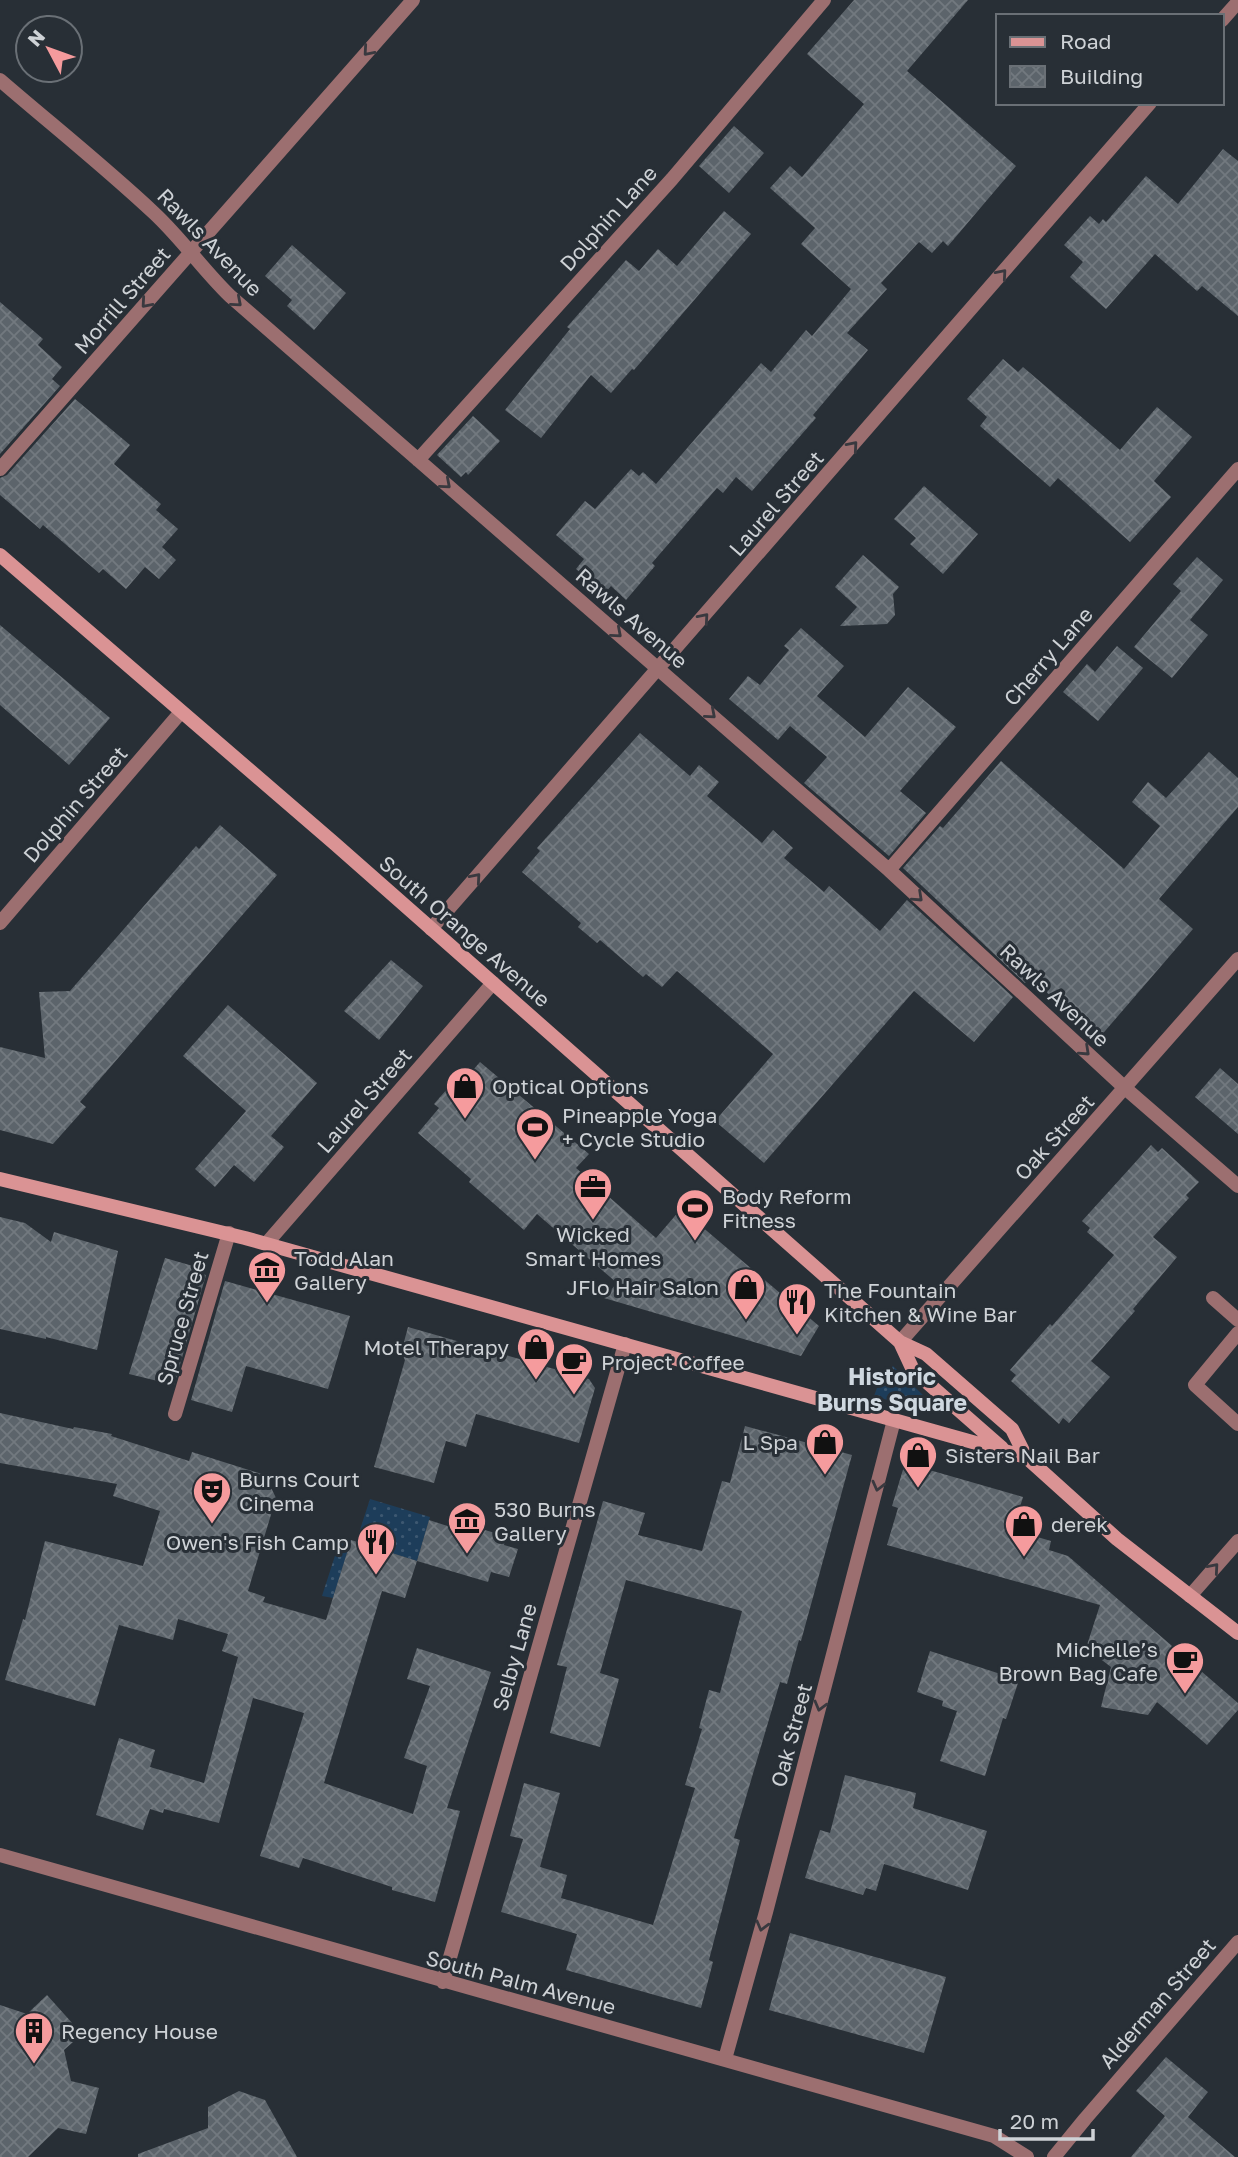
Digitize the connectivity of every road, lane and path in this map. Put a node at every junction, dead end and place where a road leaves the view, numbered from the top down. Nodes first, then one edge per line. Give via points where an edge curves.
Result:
1 (413, 0) edge
2 (824, 0) edge
3 (1238, 2) edge
4 (1224, 18) edge
5 (0, 80) edge
6 (1148, 105) edge
7 (192, 252) junction
8 (418, 460) junction
9 (0, 469) edge
10 (1238, 469) edge
11 (0, 555) edge
12 (659, 669) junction
13 (181, 712) junction
14 (889, 870) junction
15 (0, 923) edge
16 (431, 929) junction
17 (1238, 959) edge
18 (493, 984) junction
19 (1125, 1088) junction
20 (0, 1179) edge
21 (1238, 1186) edge
22 (229, 1233) junction
23 (266, 1244) junction
24 (1213, 1298) dead end
25 (1238, 1320) edge
26 (1238, 1333) edge
27 (900, 1342) junction
28 (625, 1344) junction
29 (175, 1414) dead end
30 (894, 1420) junction
31 (1238, 1424) edge
32 (1005, 1451) junction
33 (1026, 1457) junction
34 (1238, 1541) edge
35 (1190, 1596) junction
36 (1238, 1633) edge
37 (0, 1855) edge
38 (1238, 1942) edge
39 (443, 1982) junction
40 (725, 2059) junction
41 (1027, 2157) edge
42 (1054, 2157) edge

1 -> 7 street, Morrill Street
2 - 8 street, Dolphin Lane via 672,179
3 - 4 street
5 - 7 street, Rawls Avenue via 155,214
12 -> 6 street, Laurel Street
7 -> 8 street, Rawls Avenue via 230,296
7 -> 9 street, Morrill Street
8 -> 12 street, Rawls Avenue
10 - 14 street, Cherry Lane
11 - 13 street, South Orange Avenue
12 -> 14 street, Rawls Avenue
16 -> 12 street, Laurel Street
13 - 15 street, Dolphin Street
13 - 16 street, South Orange Avenue
14 -> 19 street, Rawls Avenue
16 - 18 street, South Orange Avenue
17 - 19 street, Oak Street
18 - 23 street, Laurel Street
18 - 27 street, South Orange Avenue
19 - 21 street, Rawls Avenue
19 - 27 street, Oak Street
20 - 22 street
22 - 23 street
22 - 29 street, Spruce Street
23 - 28 street
24 - 25 street
26 - 31 street via 1195,1385
27 - 32 street, South Orange Avenue via 913,1370
27 - 33 street, South Orange Avenue via 926,1354 1012,1429
28 - 30 street
28 - 39 street, Selby Lane
30 - 32 street
30 -> 40 street, Oak Street
32 - 33 street
33 - 35 street, South Orange Avenue via 1117,1539
35 -> 34 street
35 - 36 street, South Orange Avenue
37 - 39 street, South Palm Avenue
38 - 42 street, Alderman Street
39 - 40 street, South Palm Avenue
40 - 41 street, South Palm Avenue via 994,2136

